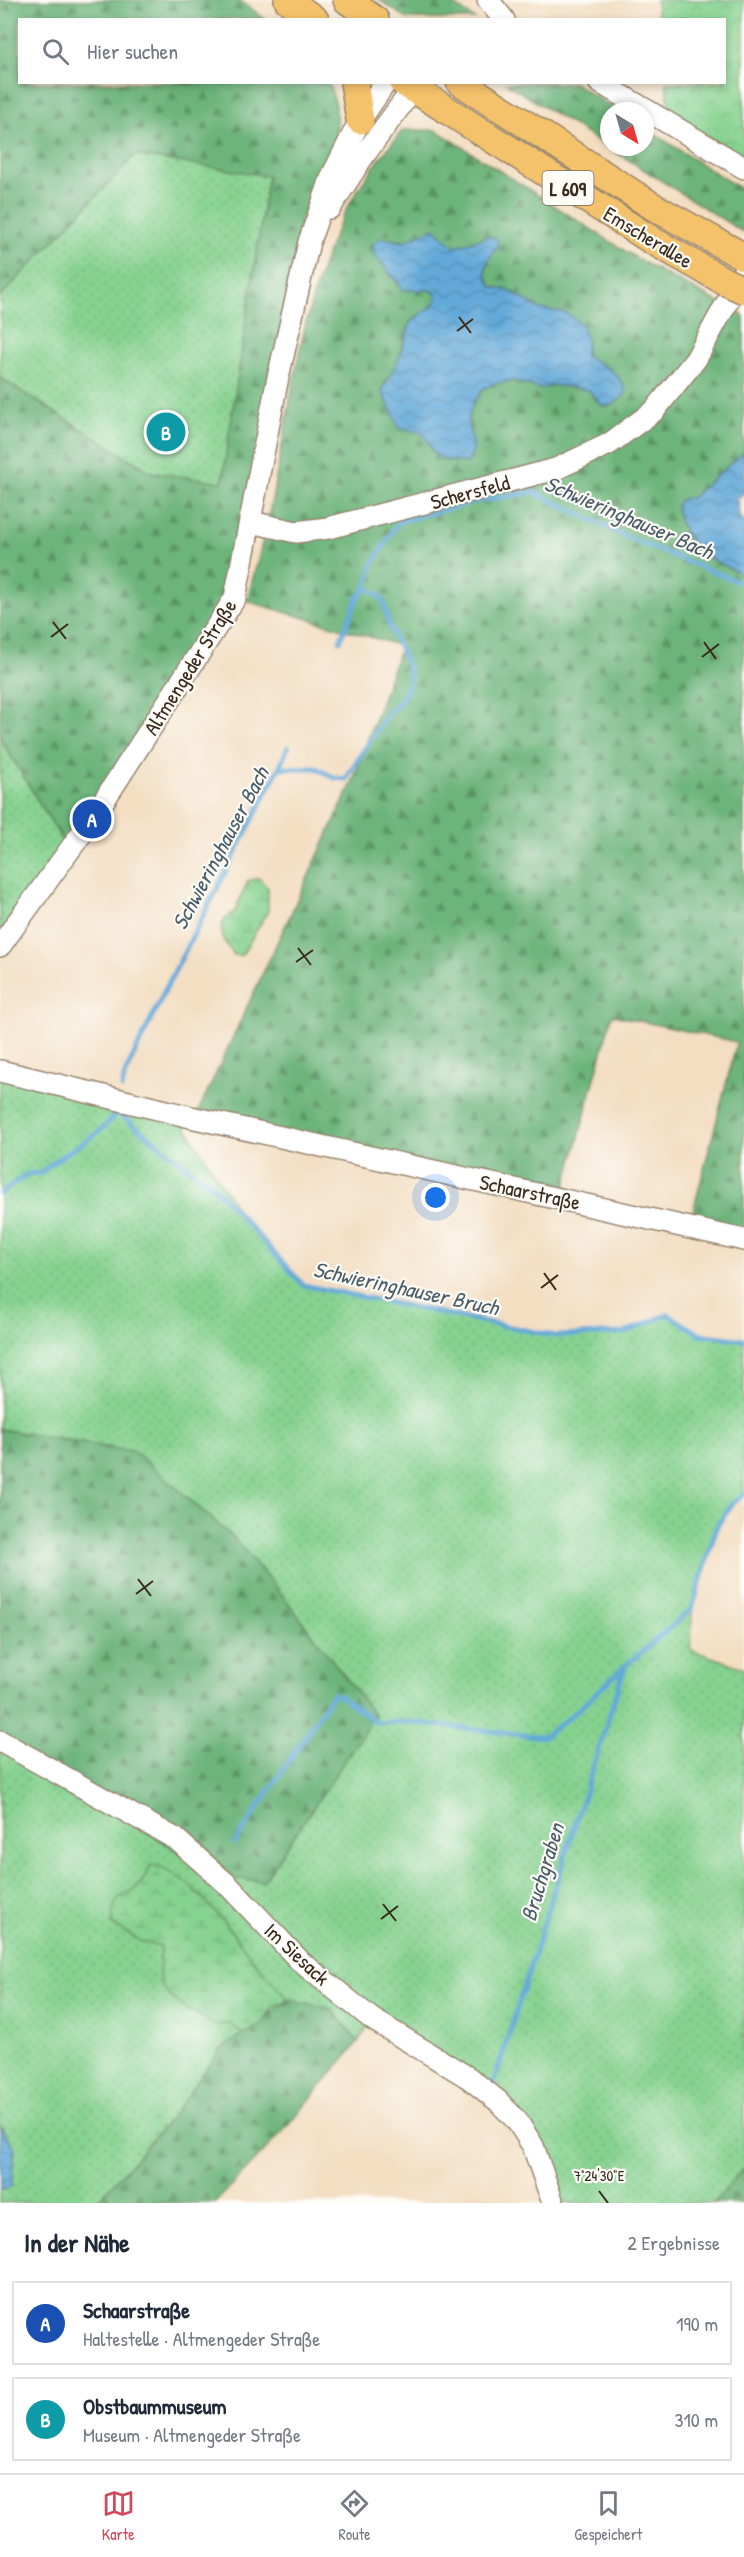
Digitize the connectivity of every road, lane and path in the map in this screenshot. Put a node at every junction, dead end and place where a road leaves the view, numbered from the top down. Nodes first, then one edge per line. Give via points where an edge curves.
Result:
1 (267, 0) edge
2 (288, 0) edge
3 (347, 0) edge
4 (488, 0) edge
5 (290, 18) edge
6 (312, 18) edge
7 (372, 18) edge
8 (502, 18) edge
9 (354, 84) edge
10 (385, 84) edge
11 (463, 84) edge
12 (602, 84) edge
13 (411, 85) edge
14 (360, 120) junction
15 (744, 168) edge
16 (309, 242) junction
17 (741, 274) edge
18 (251, 522) junction
19 (0, 946) edge
20 (0, 1071) edge
21 (744, 1240) edge
22 (0, 1741) edge
23 (553, 2203) edge

1 - 5 main road
2 - 6 main road
3 - 7 main road
4 - 8 street
9 - 14 main road
10 - 14 street, Altmengeder Straße
11 - 17 main road, Emscherallee / L 609 via 644,202
12 - 15 street
13 - 16 street, Altmengeder Straße
13 - 17 main road, Emscherallee / L 609 via 653,241
14 - 16 street, Altmengeder Straße via 332,176
16 - 18 street, Altmengeder Straße
17 - 18 street, Schersfeld via 696,359 654,411 609,444 555,469 328,528 296,532
18 - 19 street, Altmengeder Straße via 236,598 92,819
20 - 21 street, Schaarstraße
22 - 23 street, Im Siesack via 176,1839 227,1884 301,1962 372,2019 469,2078 498,2101 533,2146

